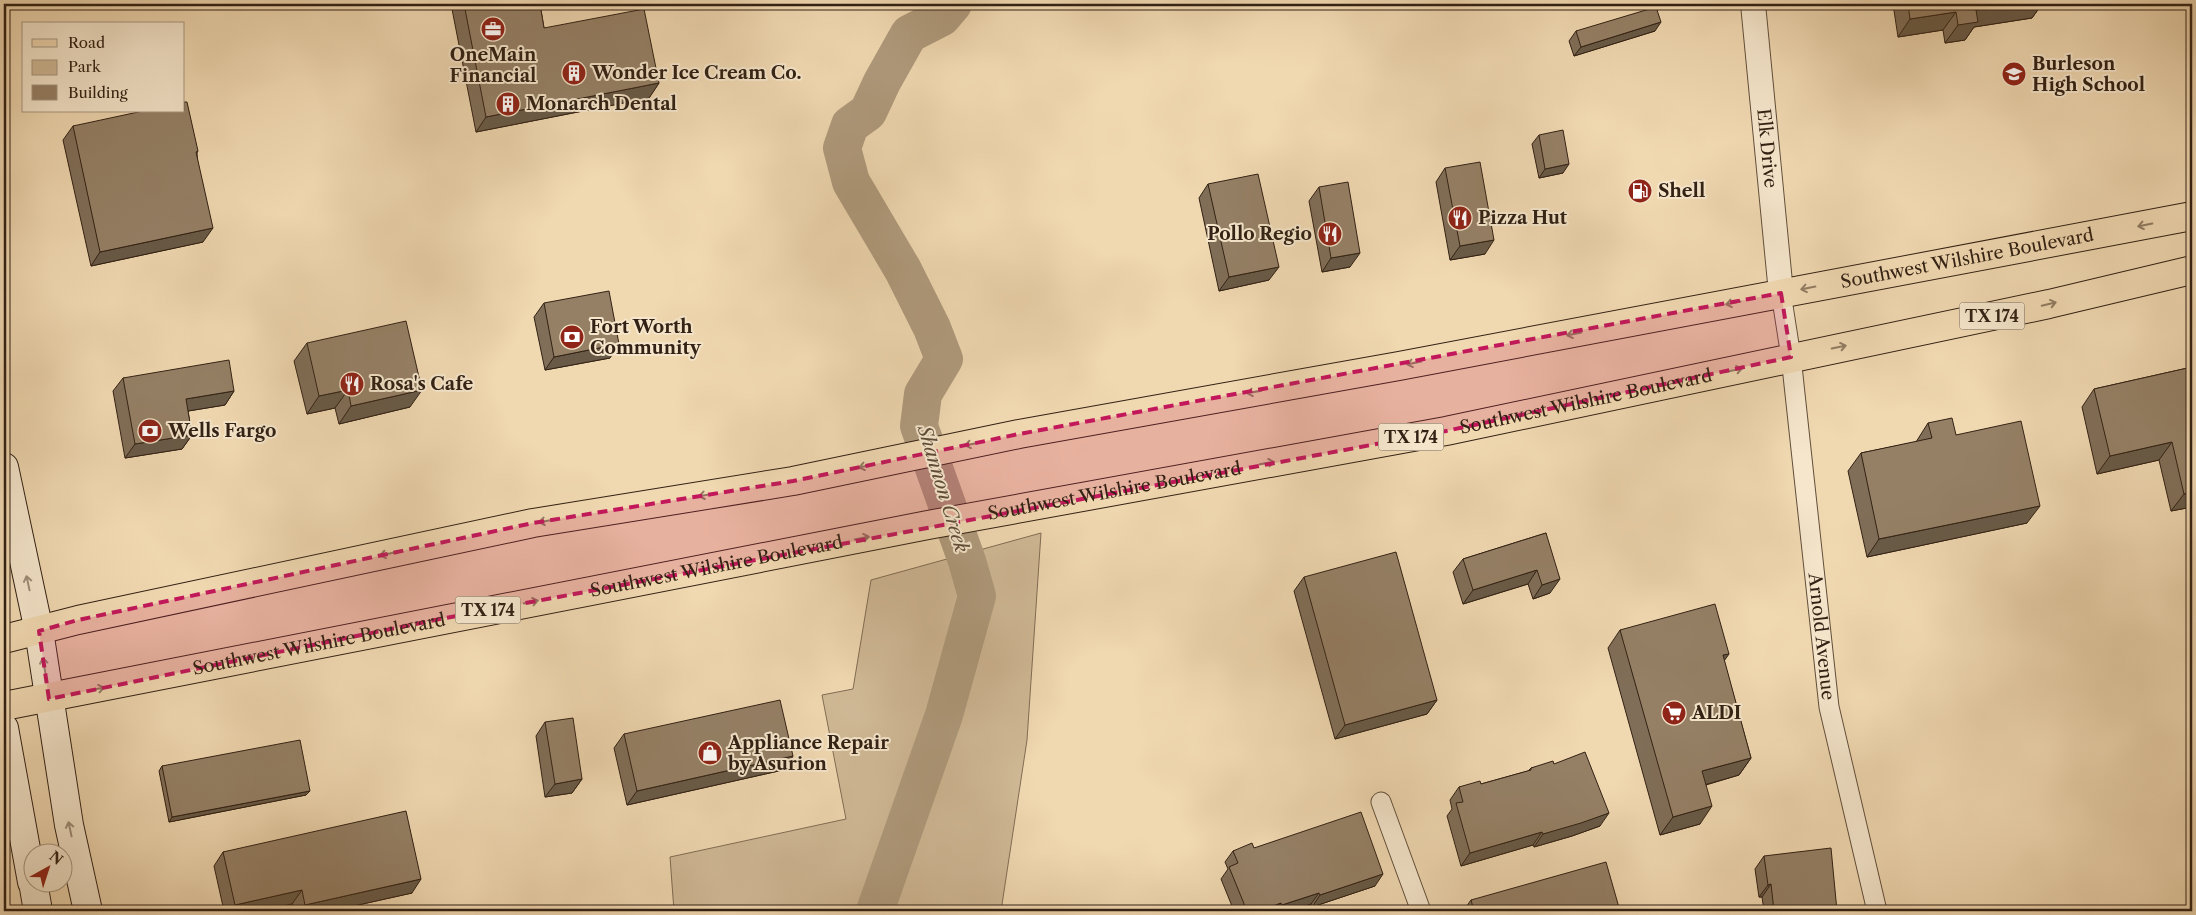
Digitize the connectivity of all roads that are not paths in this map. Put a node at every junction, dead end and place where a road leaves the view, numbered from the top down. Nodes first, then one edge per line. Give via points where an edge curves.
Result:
1 (1753, 4) edge
2 (2192, 216) edge
3 (2192, 270) edge
4 (1781, 294) junction
5 (1791, 357) junction
6 (4, 467) edge
7 (39, 631) junction
8 (4, 639) edge
9 (49, 698) junction
10 (4, 706) edge
11 (4, 728) edge
12 (1381, 802) dead end
13 (25, 842) edge
14 (34, 892) edge
15 (38, 911) edge
16 (88, 911) edge
17 (1421, 911) edge
18 (1878, 911) edge

1 - 4 street, Elk Drive
2 -> 4 main road, Southwest Wilshire Boulevard
5 -> 3 main road, Southwest Wilshire Boulevard / TX 174 via 2049,304
4 - 5 street, Arnold Avenue
4 -> 7 main road, Southwest Wilshire Boulevard via 1019,434 793,480 533,523
9 -> 5 main road, Southwest Wilshire Boulevard / TX 174 via 928,525 1446,431
5 - 18 street, Arnold Avenue via 1829,707
7 -> 6 main road
7 - 8 main road, Southwest Wilshire Boulevard
9 -> 7 main road
9 - 10 main road, Southwest Wilshire Boulevard / TX 174
16 -> 9 main road via 69,824
11 - 13 main road
12 - 17 street
14 - 15 main road

